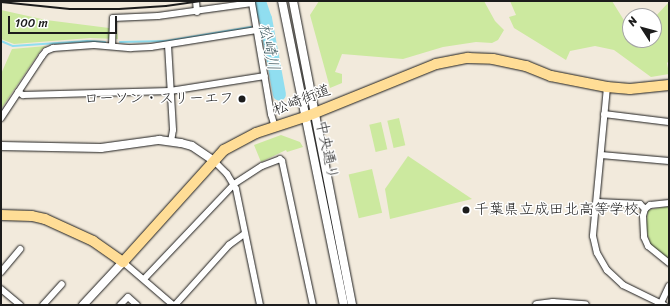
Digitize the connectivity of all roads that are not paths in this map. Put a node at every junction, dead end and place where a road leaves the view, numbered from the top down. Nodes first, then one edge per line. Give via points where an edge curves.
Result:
1 (196, 1) edge
2 (282, 1) edge
3 (293, 1) edge
4 (197, 12) junction
5 (257, 30) junction
6 (168, 45) junction
7 (112, 46) junction
8 (265, 76) junction
9 (669, 85) edge
10 (607, 87) junction
11 (170, 91) junction
12 (18, 92) junction
13 (316, 112) junction
14 (604, 114) junction
15 (305, 117) junction
16 (1, 118) edge
17 (669, 122) edge
18 (275, 127) junction
19 (171, 141) junction
20 (1, 146) edge
21 (600, 155) junction
22 (213, 160) junction
23 (669, 161) edge
24 (234, 184) junction
25 (596, 202) junction
26 (669, 203) edge
27 (645, 209) junction
28 (1, 215) edge
29 (244, 234) junction
30 (20, 249) dead end
31 (123, 262) junction
32 (669, 263) edge
33 (1, 272) edge
34 (144, 279) junction
35 (62, 284) dead end
36 (669, 286) edge
37 (1, 289) edge
38 (662, 304) edge
39 (20, 305) edge
40 (43, 305) edge
41 (83, 305) edge
42 (120, 305) edge
43 (137, 305) edge
44 (174, 305) edge
45 (260, 305) edge
46 (313, 305) edge
47 (344, 305) edge
48 (352, 305) edge
49 (537, 305) edge
50 (585, 305) edge

1 - 4 street
2 - 15 street, 中央通り
3 - 13 street, 中央通り
4 - 5 street via 252,3
4 - 7 street via 113,18
5 - 6 street
5 - 8 street
6 - 7 street via 131,48
6 - 11 street
7 - 12 street via 53,48 46,51
8 - 11 street
8 - 18 street
9 - 10 main road, 松崎街道 via 630,89
10 - 13 main road, 松崎街道 via 551,76 502,60 468,58 436,64
10 - 14 street
11 - 12 street via 23,95
11 - 19 street via 173,130
12 - 16 street
13 - 15 main road, 松崎街道
13 - 48 street, 中央通り
14 - 17 street
14 - 21 street
15 - 18 main road, 松崎街道
15 - 47 street, 中央通り
18 - 22 main road, 松崎街道 via 236,143
19 - 20 street via 159,140 101,148
19 - 22 street via 192,146
21 - 23 street
21 - 25 street
22 - 24 street via 228,174
22 - 31 main road, 松崎街道
24 - 29 street
24 - 34 street
24 - 46 street via 262,166 278,159 282,161
25 - 27 street via 640,204
25 - 38 street via 594,236 601,262 623,285
26 - 27 street via 650,205
27 - 32 street via 644,228 648,246
28 - 31 main road via 45,219 93,241
29 - 44 street via 230,244
29 - 45 street
30 - 33 street
31 - 34 street
31 - 41 street
34 - 44 street
35 - 40 street
36 - 38 street
37 - 39 street
42 - 43 street via 128,297
49 - 50 street

